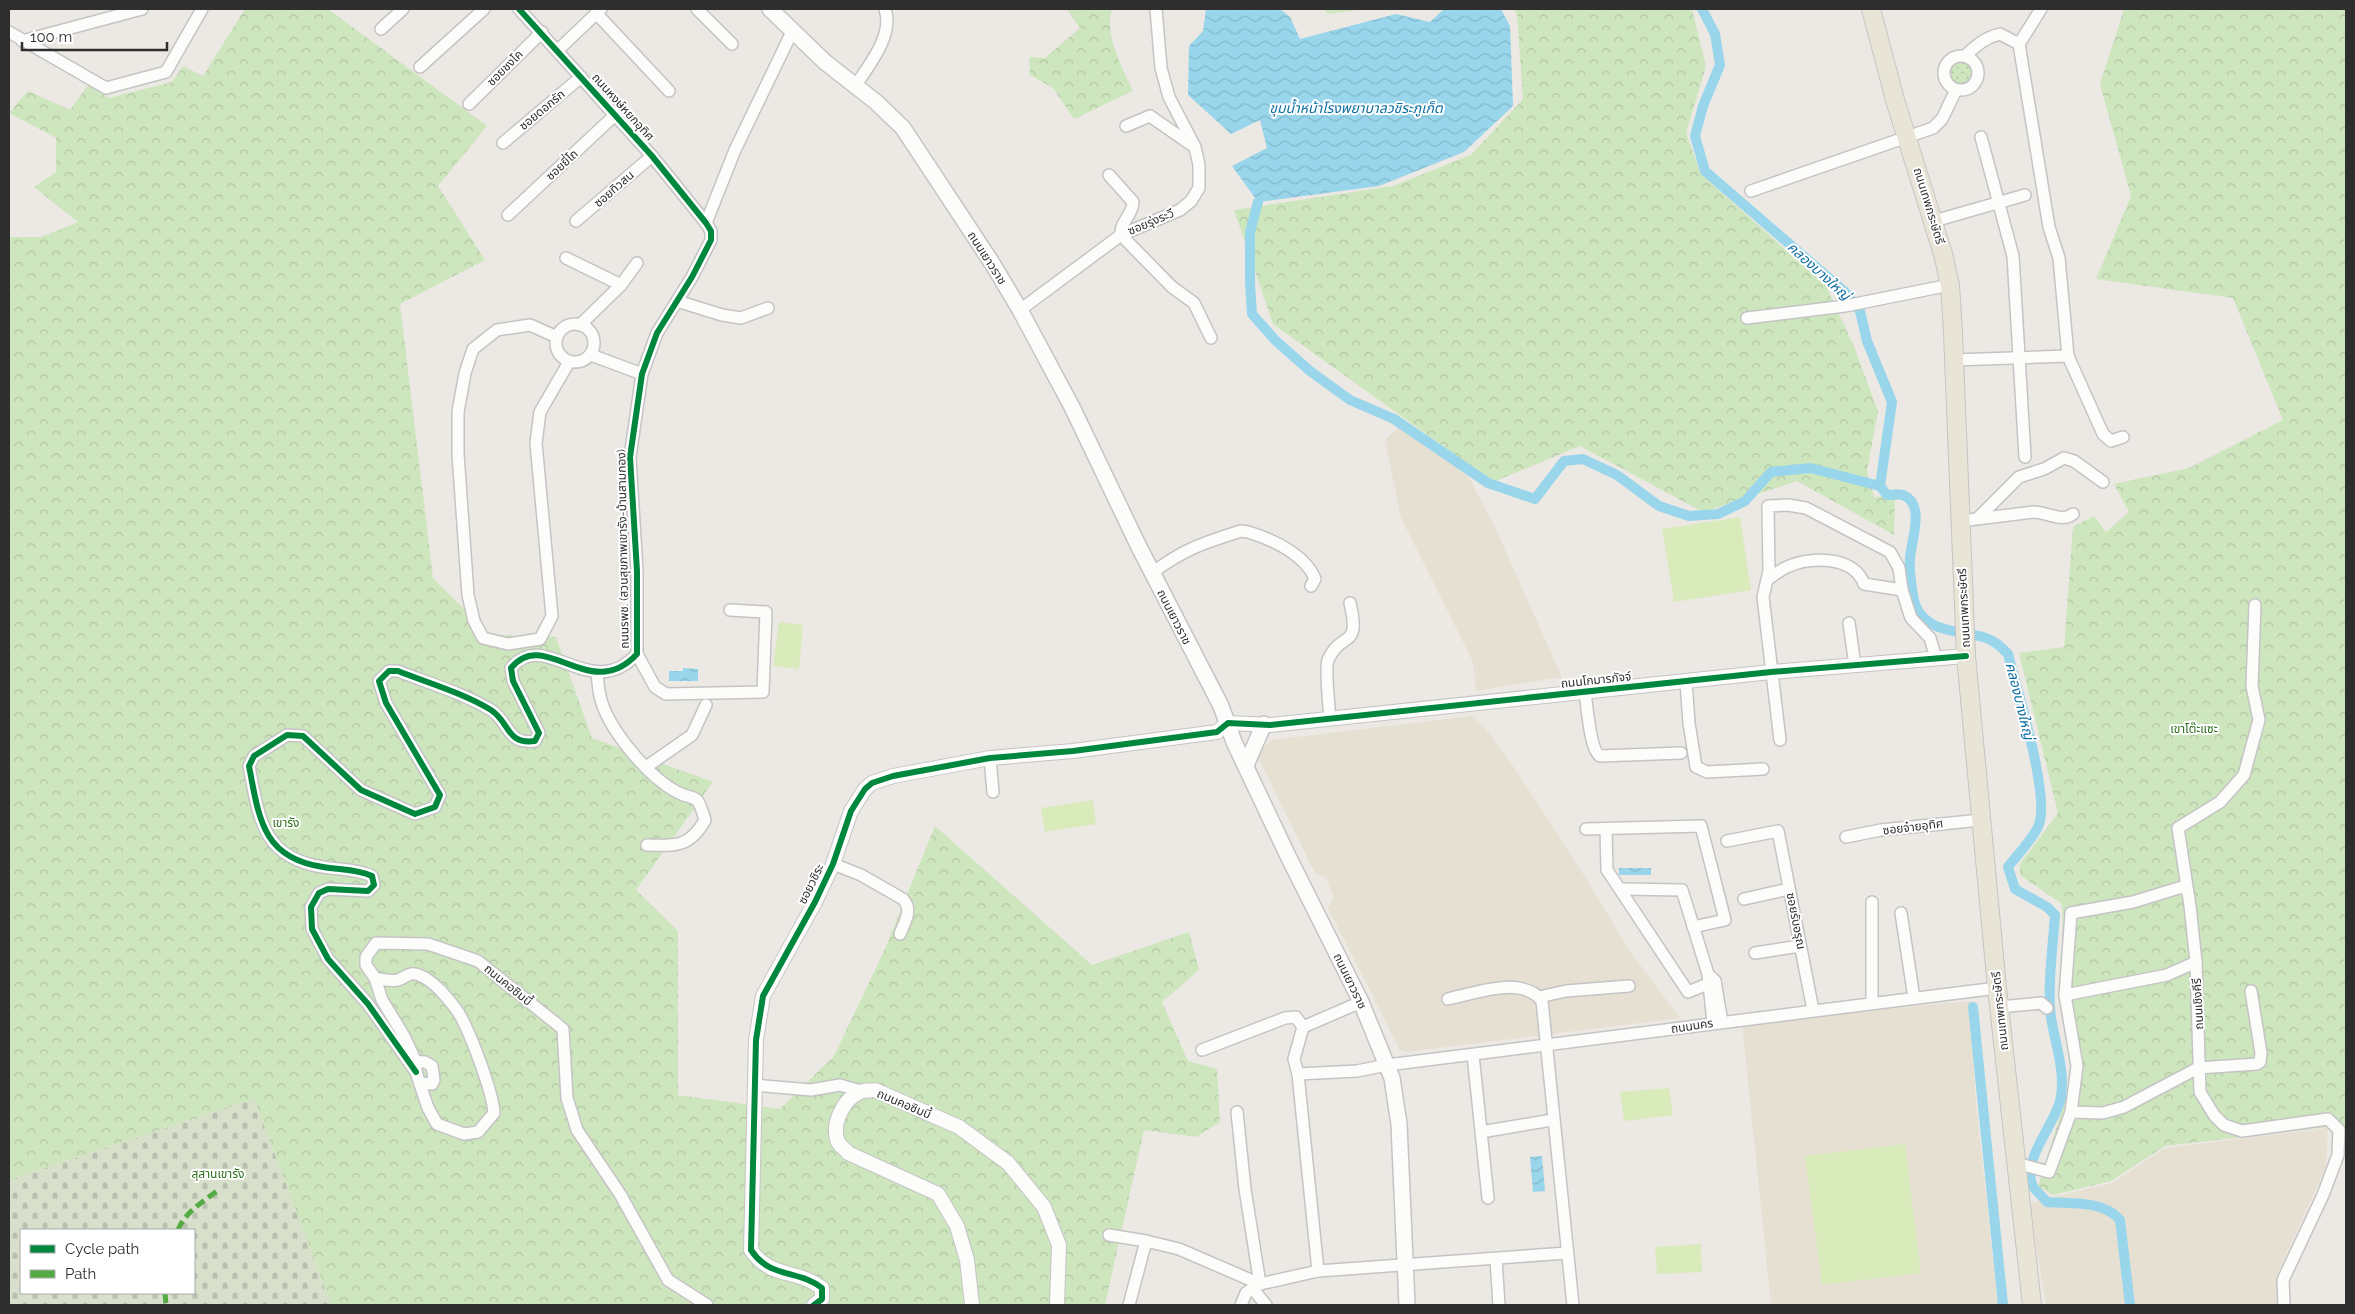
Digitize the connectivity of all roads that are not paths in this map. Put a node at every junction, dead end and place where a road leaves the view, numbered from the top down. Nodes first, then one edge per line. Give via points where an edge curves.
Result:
1 (142, 9) edge
2 (202, 9) edge
3 (403, 9) edge
4 (484, 9) edge
5 (519, 9) edge
6 (697, 9) edge
7 (770, 9) edge
8 (886, 9) edge
9 (1156, 9) edge
10 (1871, 9) edge
11 (2041, 9) edge
12 (598, 11) edge
13 (382, 29) dead end
14 (9, 32) edge
15 (542, 32) junction
16 (792, 32) junction
17 (22, 40) junction
18 (732, 44) dead end
19 (2019, 44) junction
20 (558, 50) junction
21 (1965, 56) junction
22 (420, 67) dead end
23 (581, 76) junction
24 (856, 85) junction
25 (1956, 90) junction
26 (669, 91) dead end
27 (469, 104) dead end
28 (615, 115) junction
29 (1126, 126) dead end
30 (1907, 137) junction
31 (1981, 137) dead end
32 (502, 143) dead end
33 (1195, 146) junction
34 (652, 156) junction
35 (1109, 175) dead end
36 (1752, 191) dead end
37 (2026, 195) dead end
38 (1999, 203) junction
39 (508, 215) dead end
40 (576, 221) dead end
41 (1934, 221) junction
42 (706, 223) junction
43 (1121, 235) junction
44 (566, 258) dead end
45 (637, 263) dead end
46 (621, 284) junction
47 (1950, 285) junction
48 (677, 301) junction
49 (768, 308) dead end
50 (1020, 310) junction
51 (1748, 318) dead end
52 (580, 325) junction
53 (557, 337) junction
54 (1211, 338) dead end
55 (591, 355) junction
56 (2068, 356) junction
57 (2020, 357) junction
58 (1954, 360) junction
59 (569, 362) junction
60 (642, 374) junction
61 (2123, 437) dead end
62 (2025, 457) dead end
63 (2104, 482) dead end
64 (2073, 514) dead end
65 (1979, 517) junction
66 (1960, 521) junction
67 (1152, 573) junction
68 (1767, 580) junction
69 (1310, 586) dead end
70 (1902, 590) junction
71 (1350, 603) dead end
72 (2255, 604) dead end
73 (730, 610) dead end
74 (1850, 623) dead end
75 (1965, 640) junction
76 (637, 654) junction
77 (1936, 658) junction
78 (1855, 666) junction
79 (1771, 672) junction
80 (597, 673) junction
81 (1686, 682) junction
82 (1585, 692) junction
83 (706, 705) dead end
84 (1330, 718) junction
85 (1228, 723) junction
86 (1264, 724) junction
87 (1780, 740) dead end
88 (1682, 753) dead end
89 (990, 758) junction
90 (1246, 766) junction
91 (646, 767) junction
92 (1763, 768) dead end
93 (993, 792) dead end
94 (1981, 820) junction
95 (1586, 829) dead end
96 (1606, 829) junction
97 (1846, 837) dead end
98 (1727, 841) dead end
99 (648, 845) dead end
100 (833, 864) junction
101 (1622, 889) junction
102 (1789, 889) junction
103 (2187, 890) junction
104 (1744, 899) dead end
105 (1872, 902) dead end
106 (1901, 913) dead end
107 (1694, 927) junction
108 (900, 934) dead end
109 (1800, 946) junction
110 (1755, 953) dead end
111 (2196, 962) junction
112 (1711, 980) junction
113 (377, 984) junction
114 (1629, 986) dead end
115 (1997, 988) junction
116 (2251, 992) dead end
117 (2065, 995) junction
118 (1539, 997) junction
119 (1914, 998) junction
120 (1448, 999) dead end
121 (1361, 1002) junction
122 (1872, 1003) junction
123 (1999, 1007) junction
124 (2047, 1008) dead end
125 (1813, 1010) junction
126 (1718, 1022) junction
127 (1302, 1027) junction
128 (1545, 1046) junction
129 (1202, 1050) dead end
130 (1473, 1055) junction
131 (1387, 1065) junction
132 (2198, 1068) junction
133 (415, 1069) junction
134 (1298, 1074) junction
135 (754, 1085) junction
136 (861, 1091) junction
137 (1237, 1112) dead end
138 (2071, 1112) junction
139 (1552, 1120) junction
140 (1481, 1132) junction
141 (2018, 1164) junction
142 (1488, 1198) dead end
143 (1109, 1236) dead end
144 (1146, 1241) junction
145 (1567, 1253) junction
146 (1496, 1259) junction
147 (1406, 1265) junction
148 (1318, 1271) junction
149 (1256, 1286) junction
150 (707, 1305) edge
151 (814, 1305) edge
152 (972, 1305) edge
153 (1057, 1305) edge
154 (1129, 1305) edge
155 (1241, 1305) edge
156 (1266, 1305) edge
157 (1406, 1305) edge
158 (1499, 1305) edge
159 (1573, 1305) edge
160 (2032, 1305) edge
161 (2284, 1305) edge

1 - 17 street
2 - 17 street via 166,72 106,88
3 - 13 street
4 - 22 street
5 - 15 street, ถนนหงษ์หยกอุทิศ
6 - 18 street
7 - 16 main road, ถนนเยาวราช
8 - 24 street via 885,33
9 - 33 street, ซอยรุ่งระวี via 1161,68 1169,97
10 - 30 main road, ถนนเทพกระษัตรี
11 - 19 street
12 - 20 street
12 - 26 street
14 - 17 street
15 - 20 street, ถนนหงษ์หยกอุทิศ
15 - 27 street, ซอยชงโค
16 - 24 main road, ถนนเยาวราช
16 - 42 street via 735,150
19 - 21 street via 2000,34 1987,37
19 - 56 street via 2048,227 2059,258
20 - 23 street, ถนนหงษ์หยกอุทิศ
21 - 25 street via 1951,59 1944,68 1945,80
21 - 25 street via 1976,64 1978,79 1971,88
23 - 28 street, ถนนหงษ์หยกอุทิศ
23 - 32 street, ซอยดอกรัก
24 - 50 main road, ถนนเยาวราช via 903,128
25 - 30 street via 1942,119 1933,128
28 - 34 street, ถนนหงษ์หยกอุทิศ
28 - 39 street, ซอยยี่โถ
29 - 33 street via 1150,116
30 - 36 street
30 - 41 main road, ถนนเทพกระษัตรี
31 - 38 street
33 - 43 street, ซอยรุ่งระวี via 1199,188 1191,200 1180,210
34 - 40 street, ซอยทิวสน
34 - 42 street, ถนนหงษ์หยกอุทิศ
35 - 43 street via 1133,202 1122,224
37 - 38 street
38 - 41 street
38 - 57 street via 2014,256
41 - 47 main road, ถนนเทพกระษัตรี
42 - 48 street, ถนนรพช. (สวนสุขภาพเขารัง-บ้านสามกอง) via 711,231 711,240
43 - 50 street, ซอยรุ่งระวี
43 - 54 street via 1172,287 1194,302
44 - 46 street
45 - 46 street
46 - 52 street
47 - 51 street via 1850,305
47 - 58 main road, ถนนเทพกระษัตรี
48 - 49 street via 740,318
48 - 60 street, ถนนรพช. (สวนสุขภาพเขารัง-บ้านสามกอง) via 657,333
50 - 67 main road, ถนนเยาวราช via 1072,407
52 - 53 street via 563,328
52 - 55 street via 593,337
53 - 59 street via 558,354
53 - 59 street via 530,325 497,330 473,349 465,373 458,412 458,454 468,595 474,621 483,638 508,644 540,639 552,616 536,443 540,412
55 - 59 street via 580,362
55 - 60 street
56 - 57 street
56 - 61 street via 2103,434 2111,440
57 - 58 street
57 - 62 street
58 - 66 main road, ถนนเทพกระษัตรี
60 - 76 street, ถนนรพช. (สวนสุขภาพเขารัง-บ้านสามกอง) via 630,457 637,571
63 - 65 street via 2074,461 2064,458 2019,478
64 - 65 street via 2061,518 2043,512
65 - 66 street
66 - 75 main road, ถนนเทพกระษัตรี
67 - 69 street via 1195,545 1241,531 1290,551 1312,571 1315,579
67 - 85 main road, ถนนเยาวราช
68 - 70 street via 1795,564 1818,561 1851,566 1860,574 1864,584
68 - 70 street via 1767,508 1788,505 1817,512 1890,552 1900,568
68 - 79 street via 1762,597
70 - 77 street via 1911,618 1930,638
71 - 84 street via 1354,629 1327,661
72 - 103 street, ถนนเชิงคีรี via 2252,686 2258,720 2244,775 2220,802 2178,828
73 - 76 street via 766,612 763,692 666,694 655,687
74 - 78 street
75 - 77 street, ถนนโกมารภัจจ์
75 - 94 main road, ถนนเทพกระษัตรี
76 - 80 street, ถนนรพช. (สวนสุขภาพเขารัง-บ้านสามกอง) via 628,664
77 - 78 street, ถนนโกมารภัจจ์
78 - 79 street, ถนนโกมารภัจจ์
79 - 81 street, ถนนโกมารภัจจ์
79 - 87 street
80 - 91 street via 600,697 616,731
80 - 133 street, ถนนรพช. (สวนสุขภาพเขารัง-บ้านสามกอง) via 545,655 532,654 518,659 511,668 513,681 539,734 535,741 524,742 513,737 493,711 398,671 389,671 379,681 380,689 440,795 435,807 415,814 362,790 298,734 287,735 251,761 249,766 259,812 265,832 274,845 300,862 372,876 374,885 368,891 328,889 318,893 311,908 312,929 328,959 368,1004
81 - 82 street, ถนนโกมารภัจจ์
81 - 92 street via 1688,723 1696,767 1707,772
82 - 84 street, ถนนโกมารภัจจ์
82 - 88 street via 1594,745 1600,756
83 - 91 street via 692,735
84 - 86 street, ถนนโกมารภัจจ์
85 - 86 street, ถนนโกมารภัจจ์
85 - 89 street, ซอยวชิระ via 1216,732
85 - 90 main road, ถนนเยาวราช
86 - 90 main road
89 - 93 street
89 - 100 street, ซอยวชิระ via 872,783 851,811
90 - 121 main road, ถนนเยาวราช
91 - 99 street via 676,792 695,797 705,820 697,836 674,846
94 - 97 street, ซอยจ๋ายอุทิศ via 1881,830
94 - 115 main road, ถนนเทพกระษัตรี
95 - 96 street
96 - 101 street via 1607,870
96 - 107 street via 1701,826 1725,920
98 - 102 street, ซอยรับอรุณ via 1778,831
100 - 108 street via 862,875 903,899 909,912
100 - 135 street, ซอยวชิระ via 763,996 756,1040
101 - 107 street via 1682,890
101 - 112 street via 1688,992
102 - 104 street
102 - 109 street, ซอยรับอรุณ
103 - 111 street, ถนนเชิงคีรี
103 - 117 street via 2182,887 2133,902 2071,913
105 - 122 street
106 - 119 street
107 - 112 street
109 - 110 street
109 - 125 street, ซอยรับอรุณ
111 - 117 street via 2167,975
111 - 132 street, ถนนเชิงคีรี via 2200,1029
112 - 126 street
113 - 133 street via 382,1000 404,1036
113 - 133 street via 399,980 410,973 418,974 437,987 457,1010 481,1066 494,1113 478,1132 464,1134 437,1124
113 - 150 street, ถนนคอซิมบี้ via 366,965 366,957 376,943 428,944 445,948 478,961 563,1029 567,1098 577,1130 620,1194 668,1280
114 - 118 street via 1566,991
115 - 119 street, ถนนนคร
115 - 123 main road, ถนนเทพกระษัตรี
116 - 132 street via 2261,1049 2260,1062
117 - 138 street via 2064,1007 2077,1066
118 - 120 street via 1531,990 1512,987
118 - 128 street
119 - 122 street, ถนนนคร
121 - 127 street
121 - 131 main road, ถนนเยาวราช
122 - 125 street, ถนนนคร
123 - 124 street via 2041,1003
123 - 141 main road, ถนนเทพกระษัตรี
125 - 126 street, ถนนนคร
126 - 128 street, ถนนนคร
127 - 129 street via 1296,1018 1285,1018
127 - 134 street via 1294,1059
128 - 130 street, ถนนนคร
128 - 139 street
130 - 131 street, ถนนนคร
130 - 140 street
131 - 134 street, ถนนนคร via 1357,1071
131 - 147 main road, ถนนเยาวราช via 1398,1108
132 - 138 street via 2124,1107 2103,1113
132 - 161 street, ถนนเชิงคีรี via 2200,1092 2214,1116 2224,1125 2242,1131 2328,1120 2339,1130 2338,1155 2283,1280
134 - 148 street
135 - 136 street via 810,1090 840,1085
135 - 151 street, ซอยวชิระ via 751,1250 757,1260 772,1270 812,1280 822,1288 822,1299
136 - 152 street, ถนนคอซิมบี้ via 843,1107 835,1132 838,1144 848,1153 938,1194 957,1226 968,1260
136 - 153 street, ถนนคอซิมบี้ via 875,1090 959,1127 1008,1162 1044,1206 1059,1245
137 - 149 street
138 - 141 street via 2049,1172
139 - 140 street
139 - 145 street
140 - 142 street
141 - 160 main road, ถนนเทพกระษัตรี
143 - 144 street
144 - 149 street via 1179,1249
144 - 154 street
145 - 146 street
145 - 159 street
146 - 147 street
146 - 158 street
147 - 148 street
147 - 157 main road, ถนนเยาวราช
148 - 149 street
149 - 155 street via 1246,1293
149 - 156 street

